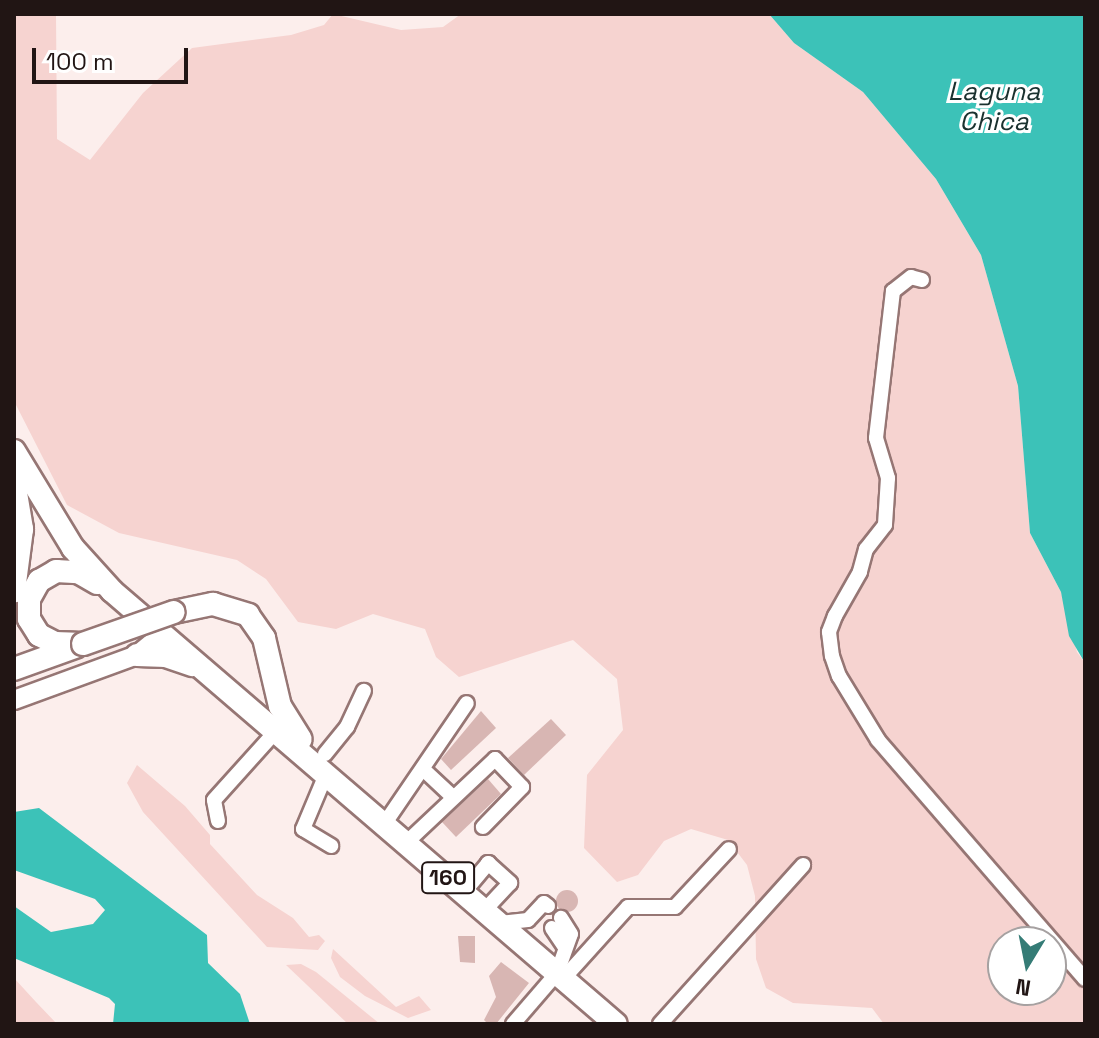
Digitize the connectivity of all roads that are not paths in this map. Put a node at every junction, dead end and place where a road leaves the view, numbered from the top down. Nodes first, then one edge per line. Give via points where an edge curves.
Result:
1 (922, 280) dead end
2 (14, 451) edge
3 (14, 481) edge
4 (61, 527) junction
5 (23, 591) edge
6 (112, 591) junction
7 (168, 624) junction
8 (83, 644) junction
9 (137, 655) junction
10 (14, 669) edge
11 (204, 670) junction
12 (364, 691) dead end
13 (14, 700) edge
14 (467, 703) dead end
15 (284, 735) junction
16 (326, 763) junction
17 (424, 770) junction
18 (453, 797) junction
19 (218, 821) dead end
20 (385, 823) junction
21 (483, 827) dead end
22 (407, 842) junction
23 (331, 846) dead end
24 (729, 849) dead end
25 (803, 865) dead end
26 (464, 892) junction
27 (540, 912) dead end
28 (492, 917) junction
29 (556, 923) dead end
30 (560, 976) junction
31 (1085, 979) edge
32 (513, 1024) edge
33 (614, 1024) edge
34 (660, 1024) edge

1 - 31 street via 911,277 893,291 876,438 888,478 885,525 866,549 860,572 835,616 829,632 832,656 852,701 878,740
2 - 4 highway
3 - 5 highway via 21,517
4 - 6 highway
4 - 7 highway
5 - 6 highway via 63,570 83,574
5 - 8 highway via 39,635 55,643
6 - 7 highway
7 - 8 highway, bridge
7 - 9 main road
7 - 11 highway
7 - 15 highway via 246,692
7 - 16 highway via 204,604 237,608 257,625 288,706
8 - 10 highway
9 - 11 highway via 166,656
9 - 13 main road
11 - 15 highway
12 - 16 street
14 - 17 street
15 - 16 highway
15 - 19 street via 214,800
16 - 20 highway, 160
16 - 23 street via 303,829
17 - 18 street
17 - 20 street
18 - 21 street via 491,760 499,760 522,787
18 - 22 street
20 - 22 highway, 160
22 - 26 highway, 160
24 - 30 street via 675,907 628,907
25 - 34 street
26 - 28 highway, 160
26 - 28 street via 488,863 510,883
27 - 28 street via 528,920
28 - 30 highway, 160
29 - 30 street via 571,934
30 - 32 street
30 - 33 highway, 160

